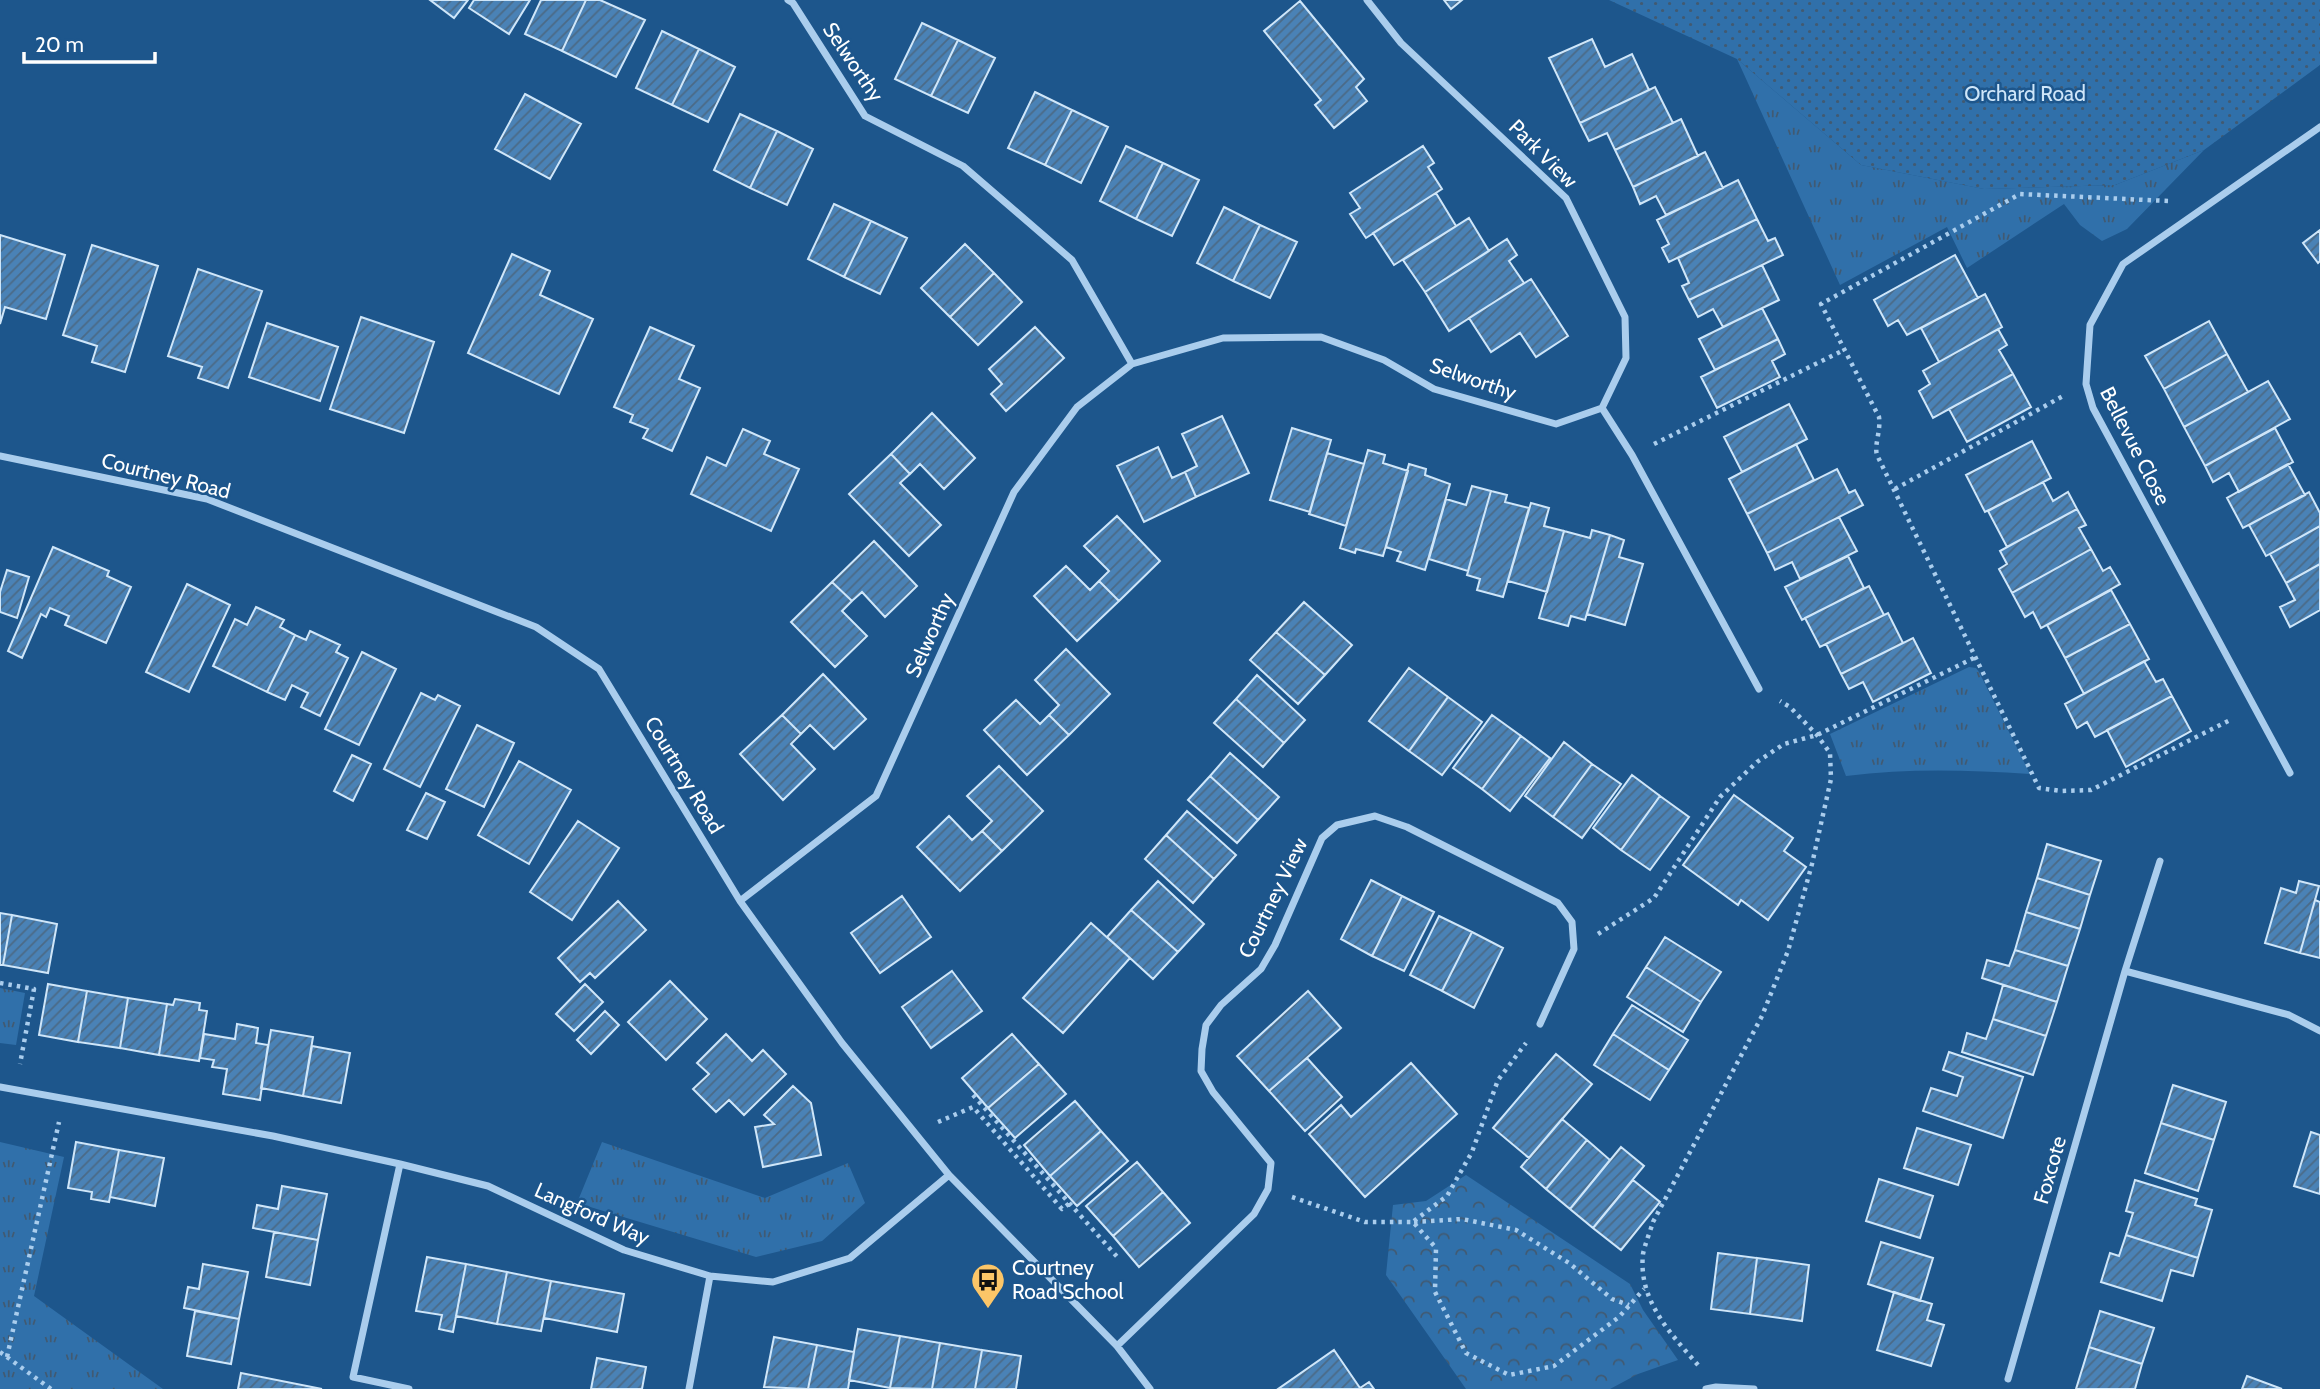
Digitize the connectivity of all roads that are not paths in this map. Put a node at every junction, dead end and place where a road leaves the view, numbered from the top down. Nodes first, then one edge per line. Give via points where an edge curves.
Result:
1 (788, 0) edge
2 (1367, 0) edge
3 (2320, 127) edge
4 (1132, 364) junction
5 (1602, 408) junction
6 (0, 456) edge
7 (1759, 689) road end
8 (2290, 773) dead end
9 (2160, 861) dead end
10 (740, 901) junction
11 (2125, 971) junction
12 (1540, 1024) road end
13 (2320, 1031) edge
14 (0, 1087) edge
15 (400, 1164) junction
16 (948, 1175) junction
17 (710, 1276) junction
18 (1117, 1346) junction
19 (2008, 1379) dead end
20 (409, 1389) edge
21 (689, 1389) edge
22 (1150, 1389) edge
23 (1706, 1389) edge
24 (1754, 1389) edge

1 - 4 street, Selworthy via 865,116 963,166 1072,260
2 - 5 street, Park View via 1401,43 1566,198 1625,317 1626,358
3 - 8 street, Bellevue Close via 2123,264 2090,325 2086,384 2092,408
4 - 5 street, Selworthy via 1223,338 1321,337 1384,359 1434,389 1556,424
4 - 10 street, Selworthy via 1077,407 1014,492 876,796
5 - 7 street
6 - 10 street, Courtney Road via 206,499 536,627 598,668
9 - 11 street, Foxcote
10 - 16 street, Courtney Road via 842,1043
11 - 13 street via 2289,1015
11 - 19 street, Foxcote
12 - 18 street, Courtney View via 1574,949 1572,922 1558,903 1408,827 1375,816 1337,825 1322,838 1261,969 1206,1025 1201,1071 1271,1163 1268,1189 1254,1214
14 - 15 street, Langford Way
15 - 17 street, Langford Way via 488,1186 624,1250
15 - 20 street via 353,1377
16 - 17 street, Langford Way via 850,1258 773,1282
16 - 18 street, Courtney Road
17 - 21 street
18 - 22 street, Courtney Road
23 - 24 street

